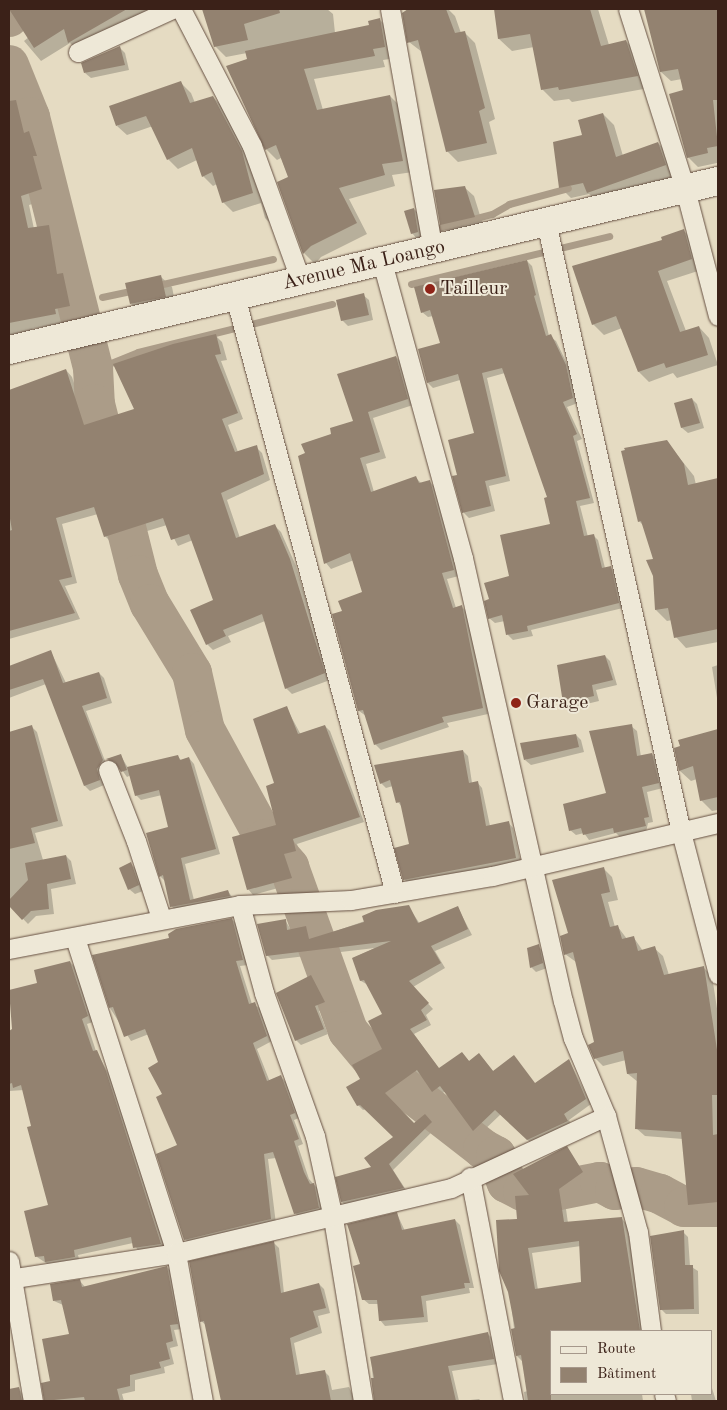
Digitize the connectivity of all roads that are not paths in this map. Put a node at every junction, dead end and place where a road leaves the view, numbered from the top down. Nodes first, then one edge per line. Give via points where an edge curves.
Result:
1 (172, 9) edge
2 (181, 9) edge
3 (390, 9) edge
4 (628, 9) edge
5 (78, 52) dead end
6 (718, 182) edge
7 (685, 189) junction
8 (546, 222) junction
9 (433, 250) junction
10 (382, 262) junction
11 (301, 281) junction
12 (235, 296) junction
13 (718, 316) edge
14 (9, 350) edge
15 (108, 770) dead end
16 (718, 822) edge
17 (681, 832) junction
18 (531, 866) junction
19 (395, 893) junction
20 (240, 905) junction
21 (161, 918) junction
22 (75, 938) junction
23 (9, 949) edge
24 (718, 974) edge
25 (606, 1116) junction
26 (470, 1177) junction
27 (333, 1218) junction
28 (176, 1253) junction
29 (10, 1273) edge
30 (651, 1330) edge
31 (32, 1401) edge
32 (203, 1401) edge
33 (362, 1401) edge
34 (513, 1401) edge

1 - 5 street
2 - 11 street via 252,146
3 - 9 street
4 - 7 street
6 - 7 main road, Avenue Ma Loango
7 - 8 main road, Avenue Ma Loango
7 - 13 street
8 - 9 main road, Avenue Ma Loango
8 - 17 street
9 - 10 main road, Avenue Ma Loango
10 - 11 main road, Avenue Ma Loango
10 - 18 street via 463,558 522,808
11 - 12 main road, Avenue Ma Loango
12 - 14 main road, Avenue Ma Loango
12 - 19 street
15 - 21 street
16 - 17 street
17 - 18 street
17 - 24 street
18 - 19 street
18 - 25 street via 573,1038
19 - 20 street via 351,900
20 - 21 street
20 - 27 street via 264,993 315,1136
21 - 22 street
22 - 23 street
22 - 28 street
25 - 26 street
25 - 30 street via 638,1232
26 - 27 street via 450,1188
26 - 34 street
27 - 28 street
27 - 33 street
28 - 29 street
28 - 32 street
29 - 31 street

